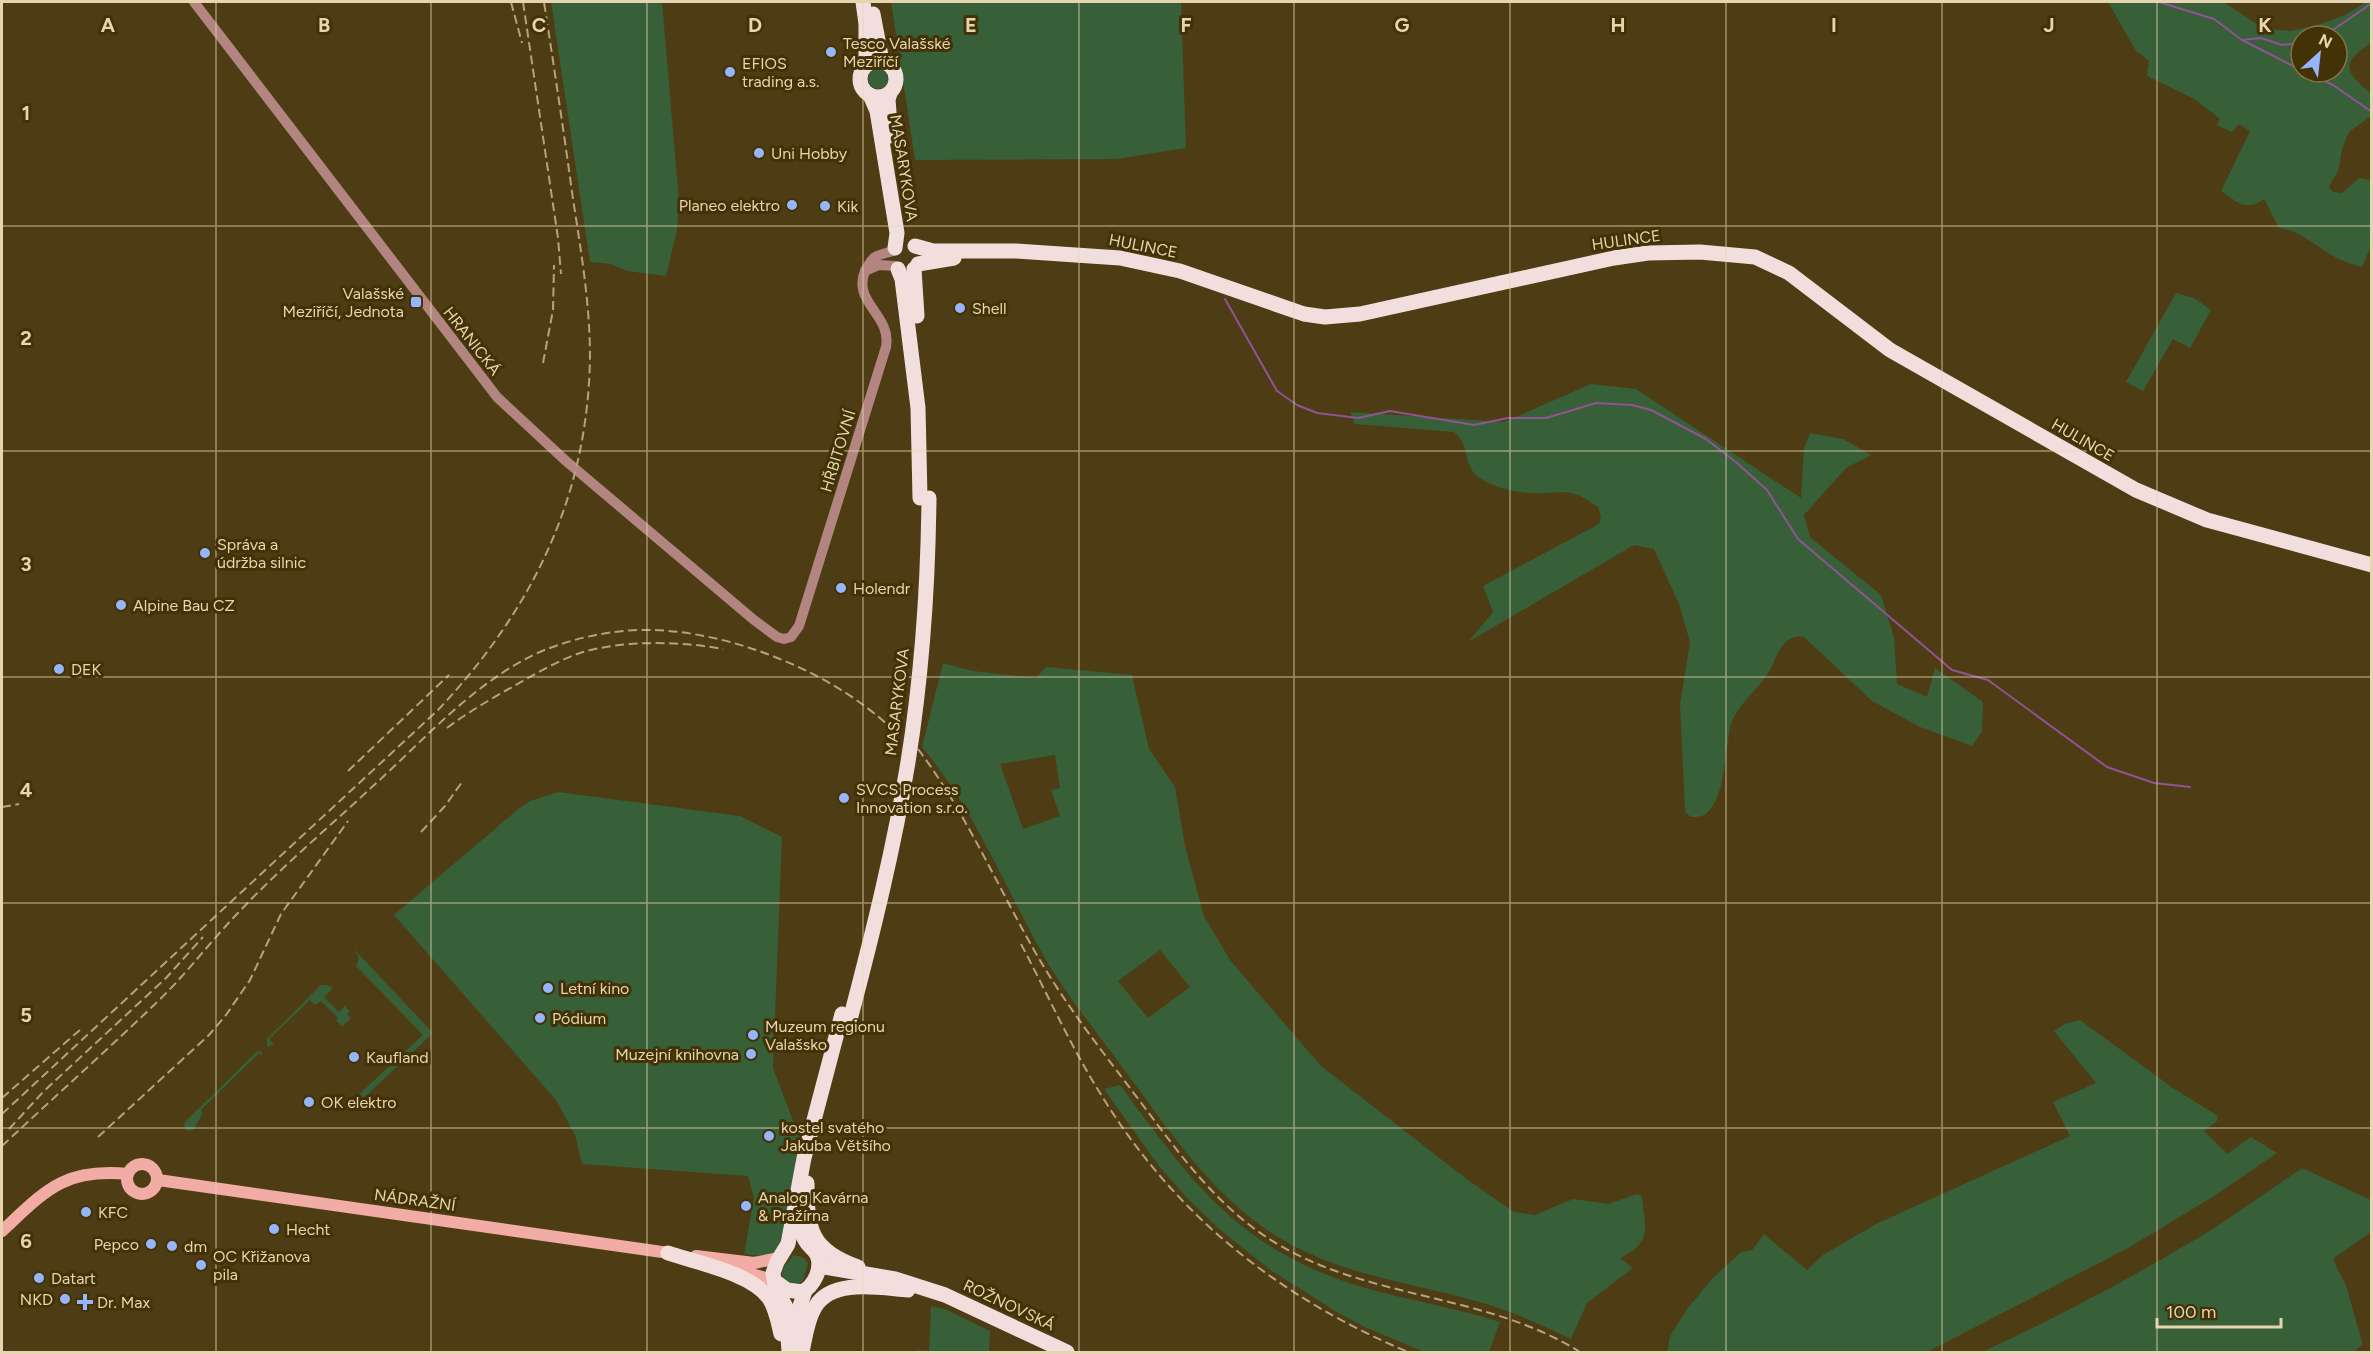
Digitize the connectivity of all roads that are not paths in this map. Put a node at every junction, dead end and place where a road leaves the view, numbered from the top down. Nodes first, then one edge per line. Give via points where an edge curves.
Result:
1 (194, 2) edge
2 (862, 2) edge
3 (872, 2) edge
4 (886, 63) junction
5 (866, 65) junction
6 (890, 93) junction
7 (870, 95) junction
8 (914, 245) junction
9 (992, 252) junction
10 (902, 261) junction
11 (2372, 565) edge
12 (787, 639) joint
13 (846, 1015) junction
14 (128, 1174) junction
15 (158, 1180) junction
16 (807, 1183) junction
17 (2, 1231) edge
18 (668, 1253) junction
19 (782, 1255) junction
20 (819, 1266) junction
21 (896, 1279) junction
22 (773, 1280) junction
23 (808, 1288) junction
24 (935, 1292) junction
25 (784, 1353) edge
26 (789, 1353) edge
27 (800, 1353) edge
28 (1067, 1353) edge

1 - 12 street, HRANICKÁ via 497,397 566,461 754,620 777,637
2 - 5 main road, MASARYKOVA
3 - 4 main road, MASARYKOVA via 881,56
4 - 5 main road
4 - 6 main road, MASARYKOVA via 896,77
5 - 7 main road, MASARYKOVA via 860,81
6 - 7 main road, MASARYKOVA
6 - 8 main road, MASARYKOVA via 889,128 903,216
7 - 10 main road, MASARYKOVA via 877,111
8 - 9 main road, HULINCE via 933,250
8 - 10 main road, MASARYKOVA via 920,255
9 - 10 main road, HULINCE
9 - 11 main road, HULINCE via 1106,256 1151,263 1294,312 1325,318 1360,314 1614,258 1692,252 1755,257 1789,273 1901,357 2169,506
10 - 12 street, HŘBITOVNÍ via 875,258 865,271 863,291 884,327 886,347 799,626
10 - 13 main road, MASARYKOVA via 925,498 898,761
13 - 16 main road, MASARYKOVA
13 - 19 main road, MASARYKOVA via 804,1158 791,1234
14 - 15 main road, NÁDRAŽNÍ via 136,1165 146,1164
14 - 15 main road via 129,1186 138,1193 153,1190
14 - 17 main road, NÁDRAŽNÍ via 94,1173 65,1180 41,1195
15 - 18 main road, NÁDRAŽNÍ
16 - 20 main road, MASARYKOVA via 800,1222 804,1239 816,1254
16 - 21 main road via 808,1221 820,1245 842,1260
18 - 19 main road, NÁDRAŽNÍ via 754,1263
18 - 22 main road, NÁDRAŽNÍ
18 - 25 main road via 736,1276 760,1289 777,1314
19 - 20 main road via 796,1249
19 - 22 main road via 774,1267
20 - 21 main road, ROŽNOVSKÁ
20 - 23 main road
21 - 24 main road, ROŽNOVSKÁ
22 - 23 main road via 791,1292
22 - 26 main road via 786,1307
23 - 24 main road, ROŽNOVSKÁ via 838,1279
23 - 27 main road via 800,1306
24 - 27 main road via 864,1287 829,1293 814,1307
24 - 28 main road, ROŽNOVSKÁ

